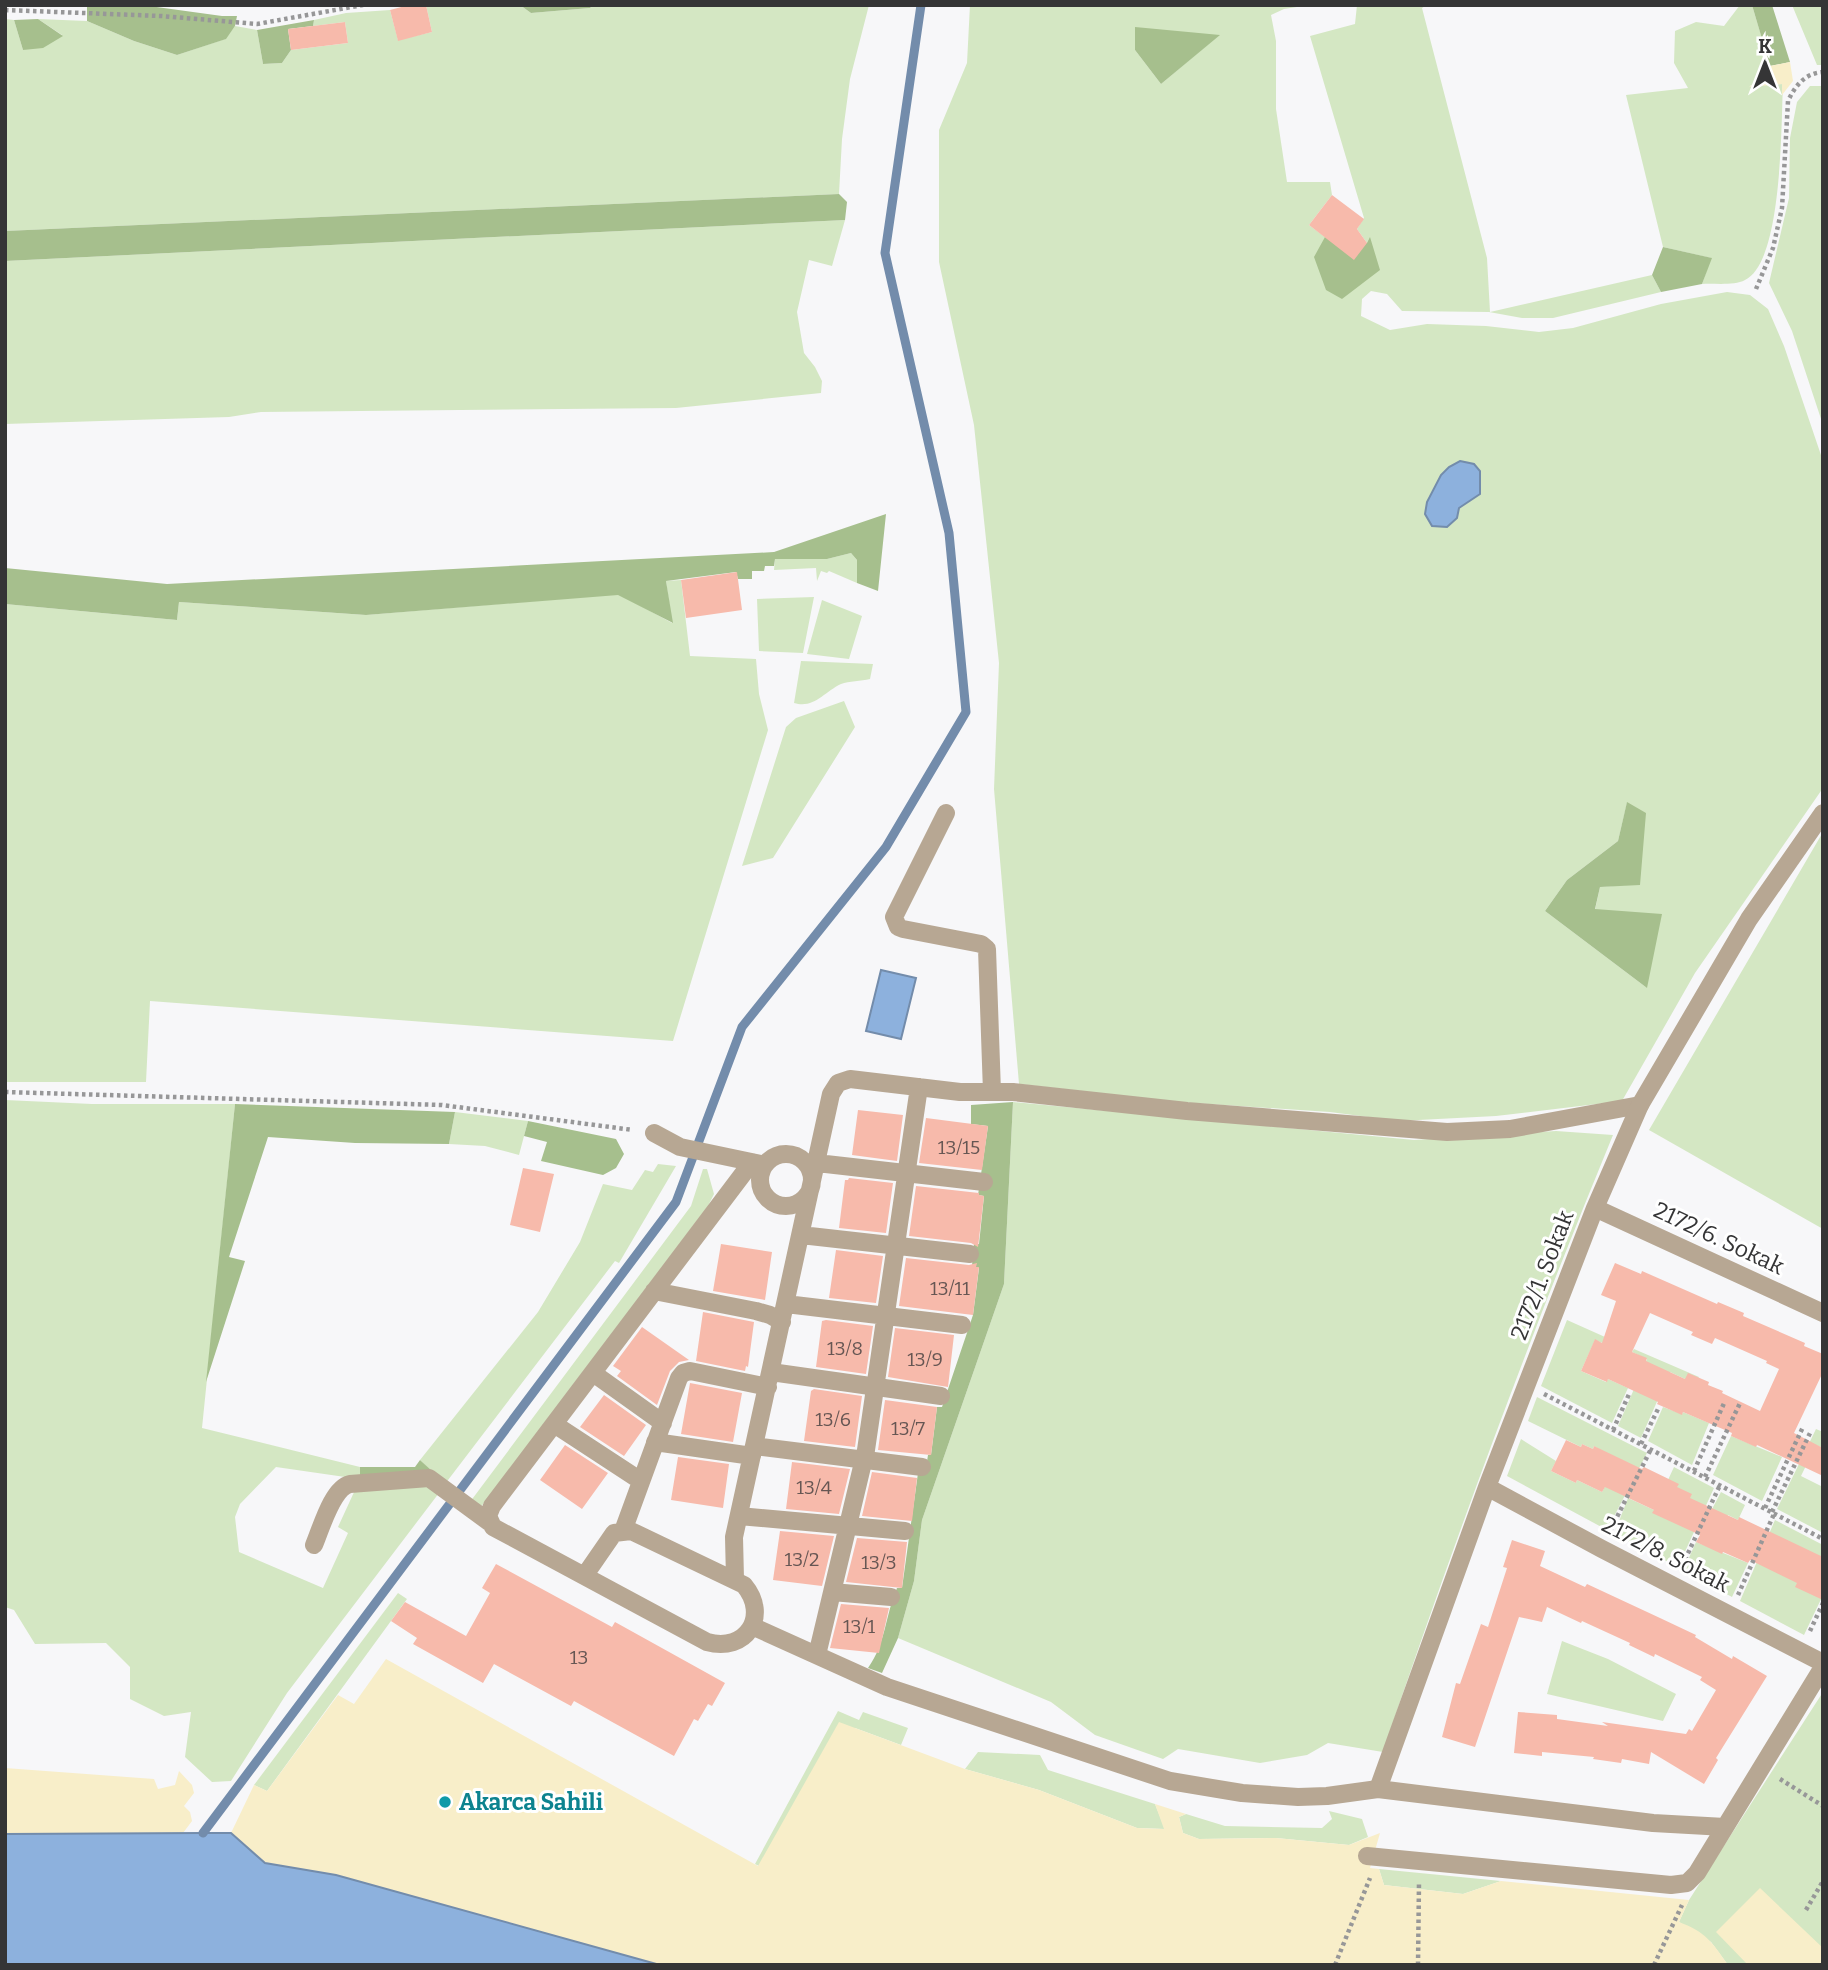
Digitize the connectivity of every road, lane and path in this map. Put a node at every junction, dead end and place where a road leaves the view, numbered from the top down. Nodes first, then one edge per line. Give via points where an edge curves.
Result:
1 (363, 5) edge
2 (5, 10) edge
3 (1823, 72) edge
4 (1756, 289) dead end
5 (946, 813) dead end
6 (1823, 813) edge
7 (919, 1087) junction
8 (5, 1092) edge
9 (992, 1092) junction
10 (1640, 1105) junction
11 (654, 1133) joint
12 (759, 1163) junction
13 (817, 1163) junction
14 (907, 1173) junction
15 (984, 1182) dead end
16 (812, 1185) junction
17 (1595, 1208) junction
18 (801, 1235) junction
19 (896, 1246) junction
20 (970, 1254) dead end
21 (654, 1291) junction
22 (786, 1304) junction
23 (1823, 1313) edge
24 (886, 1316) junction
25 (782, 1322) junction
26 (962, 1325) dead end
27 (593, 1373) junction
28 (769, 1380) junction
29 (1527, 1385) junction
30 (876, 1387) junction
31 (1630, 1392) dead end
32 (941, 1396) dead end
33 (1725, 1401) dead end
34 (1741, 1401) dead end
35 (1658, 1409) dead end
36 (663, 1423) junction
37 (554, 1424) junction
38 (1803, 1427) dead end
39 (1613, 1430) junction
40 (1811, 1432) dead end
41 (655, 1442) junction
42 (1641, 1444) junction
43 (1651, 1449) junction
44 (753, 1451) junction
45 (864, 1460) junction
46 (922, 1467) dead end
47 (1694, 1471) junction
48 (1705, 1477) junction
49 (641, 1480) junction
50 (1720, 1485) junction
51 (1487, 1487) junction
52 (1765, 1508) junction
53 (1773, 1513) junction
54 (739, 1516) junction
55 (483, 1517) junction
56 (848, 1526) junction
57 (623, 1531) junction
58 (905, 1531) dead end
59 (1823, 1539) edge
60 (314, 1545) dead end
61 (1602, 1549) junction
62 (585, 1575) junction
63 (735, 1579) junction
64 (1673, 1586) junction
65 (832, 1592) junction
66 (891, 1597) dead end
67 (1823, 1603) edge
68 (1730, 1615) junction
69 (752, 1626) junction
70 (1801, 1651) junction
71 (817, 1655) junction
72 (1823, 1665) edge
73 (1761, 1767) junction
74 (1378, 1789) junction
75 (1823, 1807) edge
76 (1725, 1827) junction
77 (1373, 1856) joint
78 (1419, 1861) junction
79 (1697, 1873) junction
80 (1823, 1881) edge
81 (1806, 1910) dead end
82 (1335, 1965) edge
83 (1418, 1965) edge
84 (1654, 1965) edge

1 - 2 path via 257,24
3 - 4 path via 1800,82 1788,101 1782,208 1773,248
5 - 9 street via 894,917 903,929 987,949
6 - 10 street, 2172/1. Sokak via 1749,919
7 - 9 street
7 - 13 street via 850,1079 838,1083 831,1094
7 - 14 street
8 - 11 path via 442,1105
9 - 10 street via 1447,1132 1510,1129
10 - 17 street, 2172/1. Sokak
11 - 12 street via 680,1147
12 - 16 street via 783,1154 799,1157 810,1170
12 - 16 street via 760,1185 777,1205 803,1201
12 - 21 street
13 - 14 street
13 - 16 street
14 - 15 street
14 - 19 street
16 - 18 street
17 - 23 street, 2172/6. Sokak
17 - 29 street, 2172/1. Sokak
18 - 19 street
18 - 22 street
19 - 20 street
19 - 24 street
21 - 25 street via 757,1311
21 - 27 street
22 - 24 street
22 - 25 street
24 - 26 street
24 - 30 street
25 - 28 street
27 - 36 street
27 - 37 street
28 - 30 street
28 - 36 street via 686,1372 679,1378
28 - 44 street
29 - 39 path
29 - 51 street, 2172/1. Sokak
30 - 32 street
30 - 45 street
31 - 39 path
33 - 47 path
34 - 48 path
35 - 42 path
36 - 41 street
37 - 49 street
37 - 55 street
38 - 52 path
39 - 42 path
40 - 53 path
41 - 44 street
41 - 49 street
42 - 43 path
43 - 47 path
43 - 61 path
44 - 45 street
44 - 54 street
45 - 46 street
45 - 56 street
47 - 48 path
48 - 50 path
49 - 57 street
50 - 52 path
50 - 64 path
51 - 61 street, 2172/8. Sokak
51 - 74 street, 2172/1. Sokak
52 - 53 path
53 - 59 path
53 - 68 path
54 - 56 street
54 - 63 street via 733,1548
55 - 60 street via 428,1478 344,1485
55 - 62 street via 493,1527
56 - 58 street
56 - 65 street
57 - 62 street via 608,1538
57 - 63 street
61 - 64 street, 2172/8. Sokak
62 - 69 street via 707,1642 738,1641
63 - 69 street via 751,1594
64 - 68 street, 2172/8. Sokak
65 - 66 street
65 - 71 street
67 - 70 path
68 - 70 street, 2172/8. Sokak
69 - 71 street
70 - 72 street, 2172/8. Sokak
71 - 74 street via 887,1686 1170,1781 1298,1797
72 - 73 street
73 - 75 path
73 - 76 street
74 - 76 street via 1653,1823
76 - 79 street
77 - 78 street
77 - 82 path
78 - 79 street via 1671,1885 1687,1883
78 - 83 path
79 - 84 path
80 - 81 path

